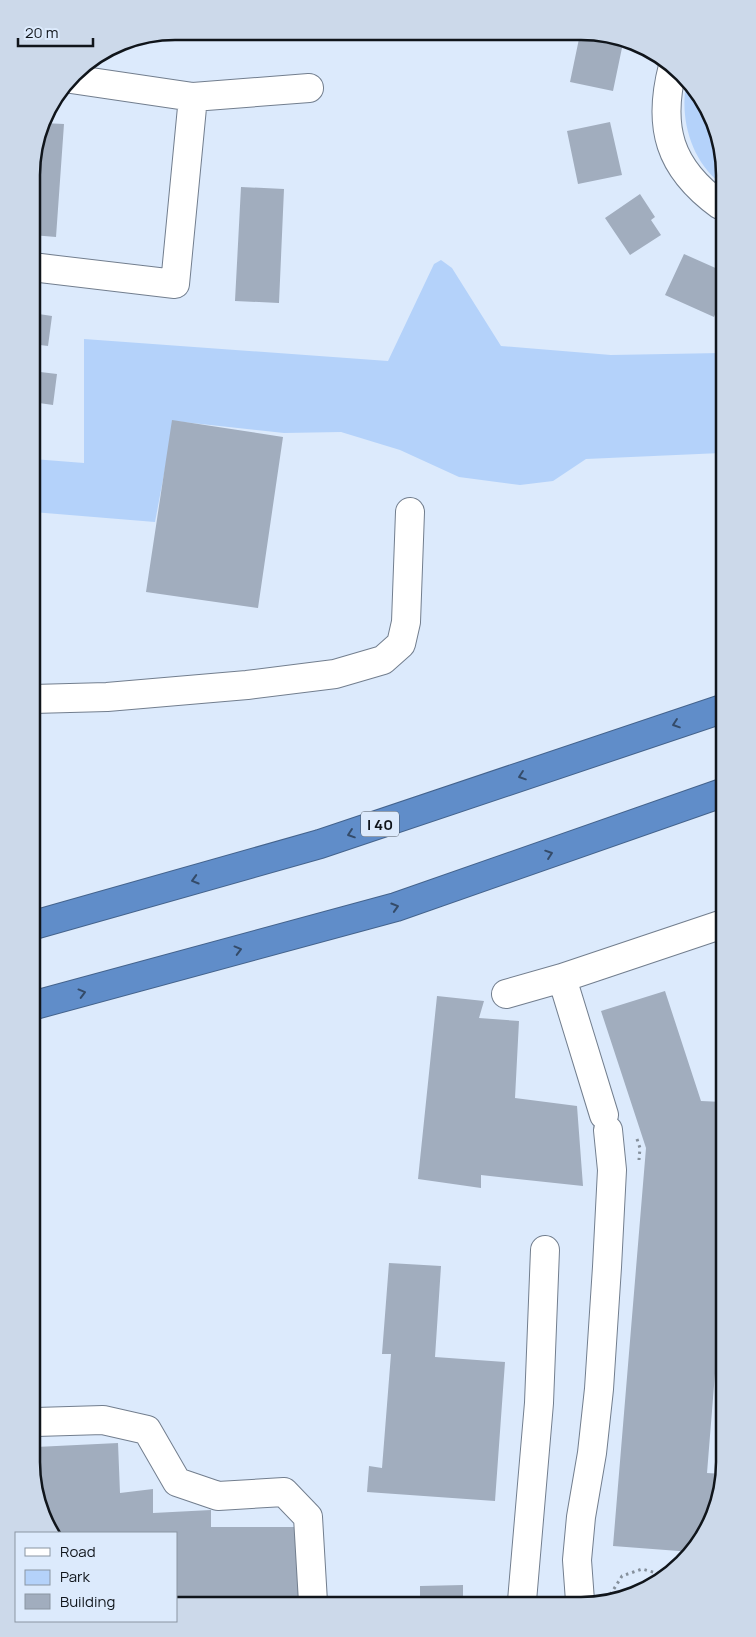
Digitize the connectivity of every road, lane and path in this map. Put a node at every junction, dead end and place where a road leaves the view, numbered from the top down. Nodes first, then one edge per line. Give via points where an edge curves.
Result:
1 (671, 75) edge
2 (79, 81) edge
3 (309, 88) dead end
4 (193, 97) junction
5 (716, 202) edge
6 (40, 268) edge
7 (410, 512) dead end
8 (40, 700) edge
9 (716, 711) edge
10 (716, 795) edge
11 (40, 923) edge
12 (716, 926) edge
13 (562, 978) junction
14 (506, 994) dead end
15 (40, 1004) edge
16 (545, 1250) dead end
17 (40, 1422) edge
18 (657, 1573) edge
19 (611, 1593) edge
20 (313, 1597) edge
21 (522, 1597) edge
22 (580, 1597) edge

1 - 5 street via 667,105 673,150 689,178
2 - 4 street
3 - 4 street
4 - 6 street via 175,284
7 - 8 street via 406,622 401,644 383,660 335,674 247,685
9 -> 11 highway, I 40 via 320,844
15 -> 10 highway via 396,907
12 - 13 street
13 - 14 street
13 - 22 street via 606,1122 612,1170 599,1389 577,1560
16 - 21 street via 539,1403
17 - 20 street via 103,1420 147,1430 177,1482 218,1496 284,1492 308,1517
18 - 19 path via 642,1570 622,1576

